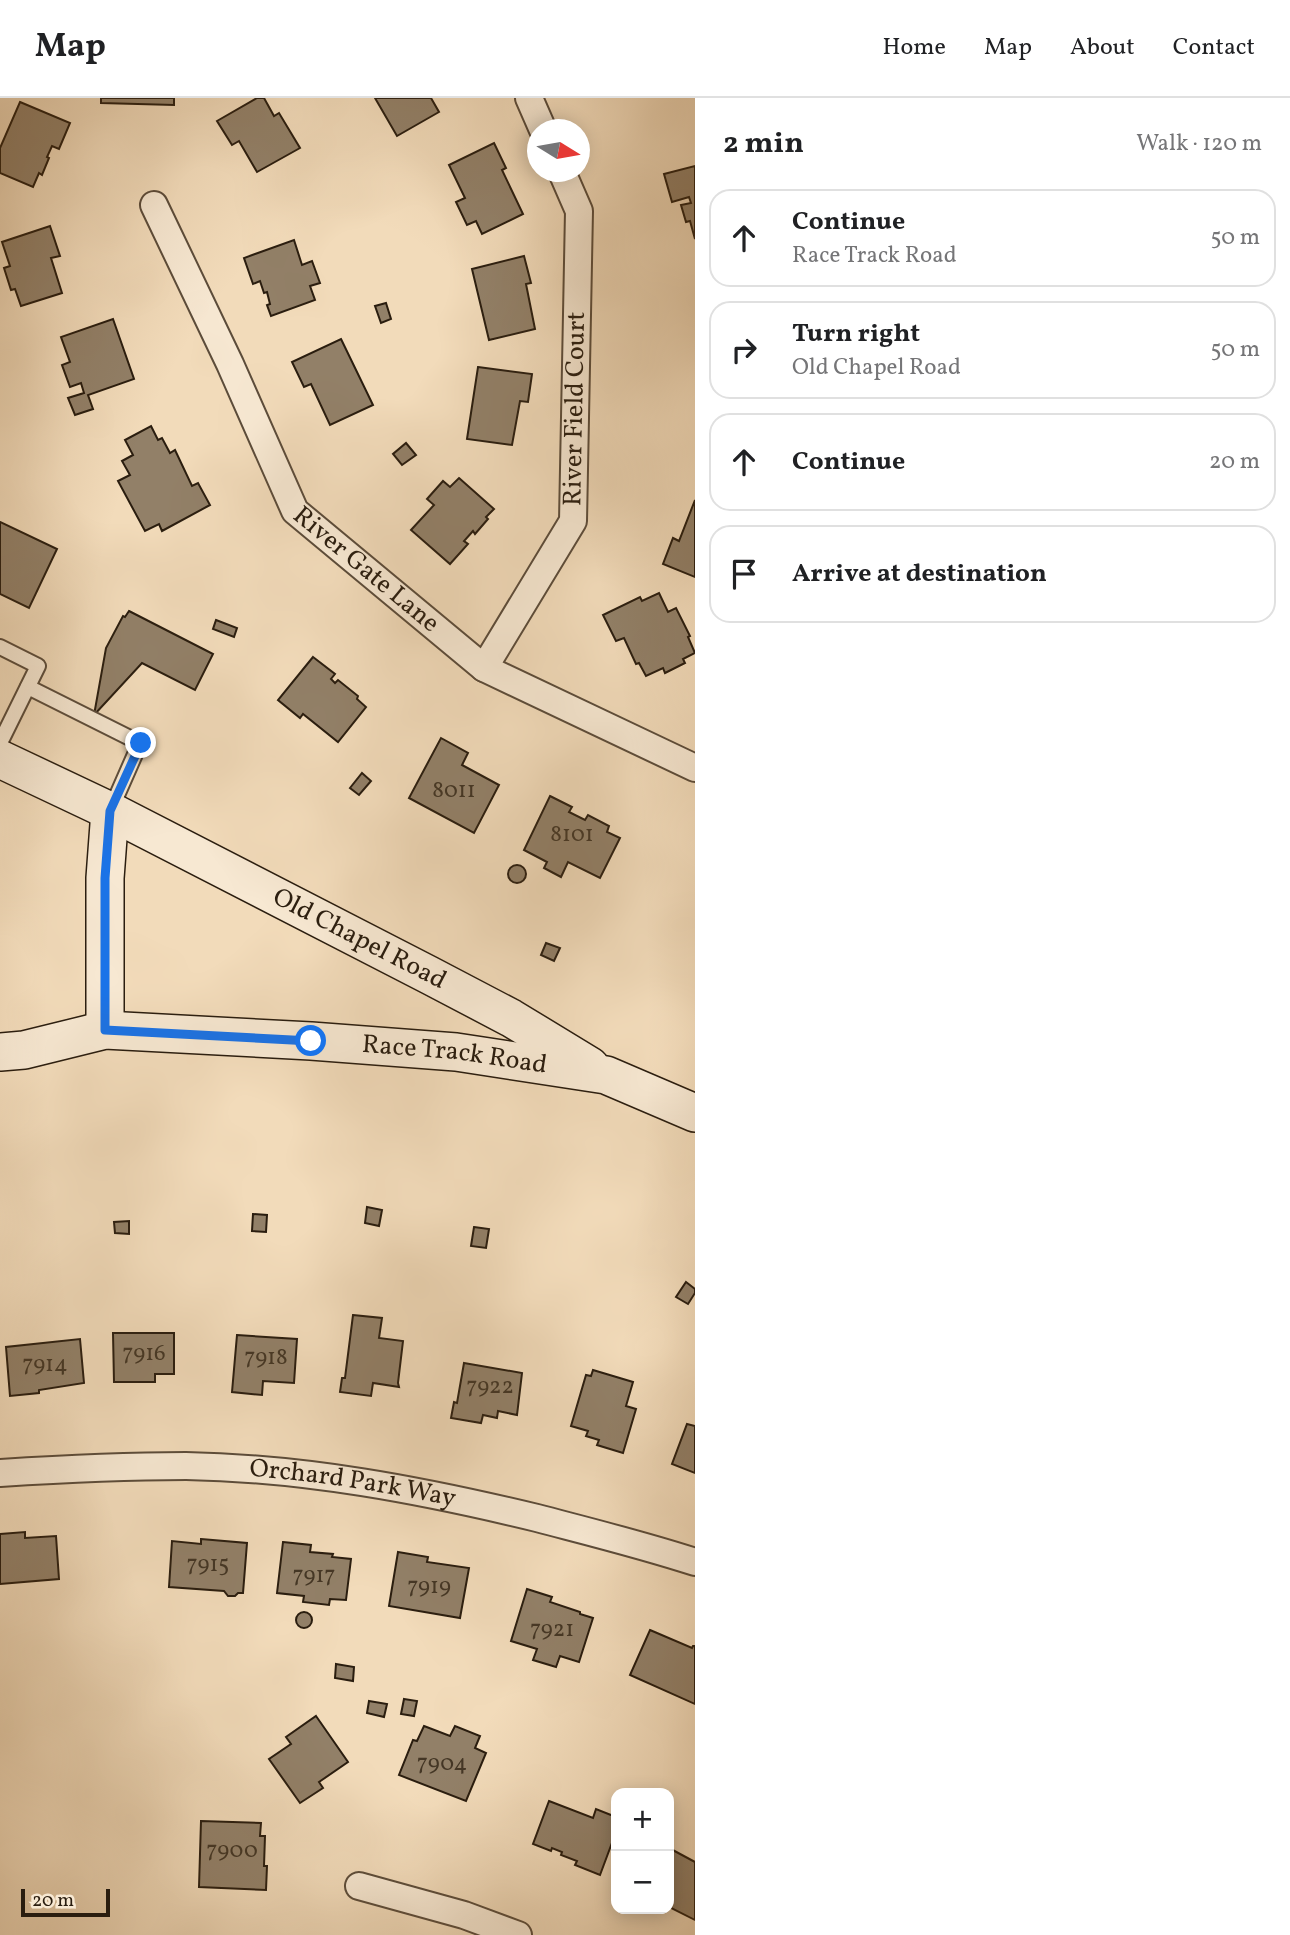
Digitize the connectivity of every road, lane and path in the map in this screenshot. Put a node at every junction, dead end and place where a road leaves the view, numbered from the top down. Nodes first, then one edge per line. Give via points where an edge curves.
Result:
1 (529, 98) edge
2 (538, 119) edge
3 (566, 182) edge
4 (154, 205) dead end
5 (0, 647) edge
6 (484, 668) junction
7 (28, 687) junction
8 (0, 743) edge
9 (0, 759) edge
10 (695, 768) edge
11 (110, 811) junction
12 (105, 1030) junction
13 (0, 1052) edge
14 (606, 1075) junction
15 (695, 1113) edge
16 (0, 1473) edge
17 (695, 1562) edge
18 (359, 1886) dead end
19 (518, 1935) edge

1 - 2 street
3 - 6 street, River Field Court via 579,211 573,521
4 - 6 street, River Gate Lane via 295,510
5 - 7 lane via 38,666
6 - 10 street, River Gate Lane
7 - 8 lane
7 - 11 lane via 141,743
9 - 11 street, Old Chapel Road
11 - 12 street
11 - 14 street, Old Chapel Road via 511,1018
12 - 13 street, Race Track Road
12 - 14 street, Race Track Road via 456,1052
14 - 15 street, Race Track Road
16 - 17 street, Orchard Park Way via 187,1466 368,1482 497,1508
18 - 19 street

